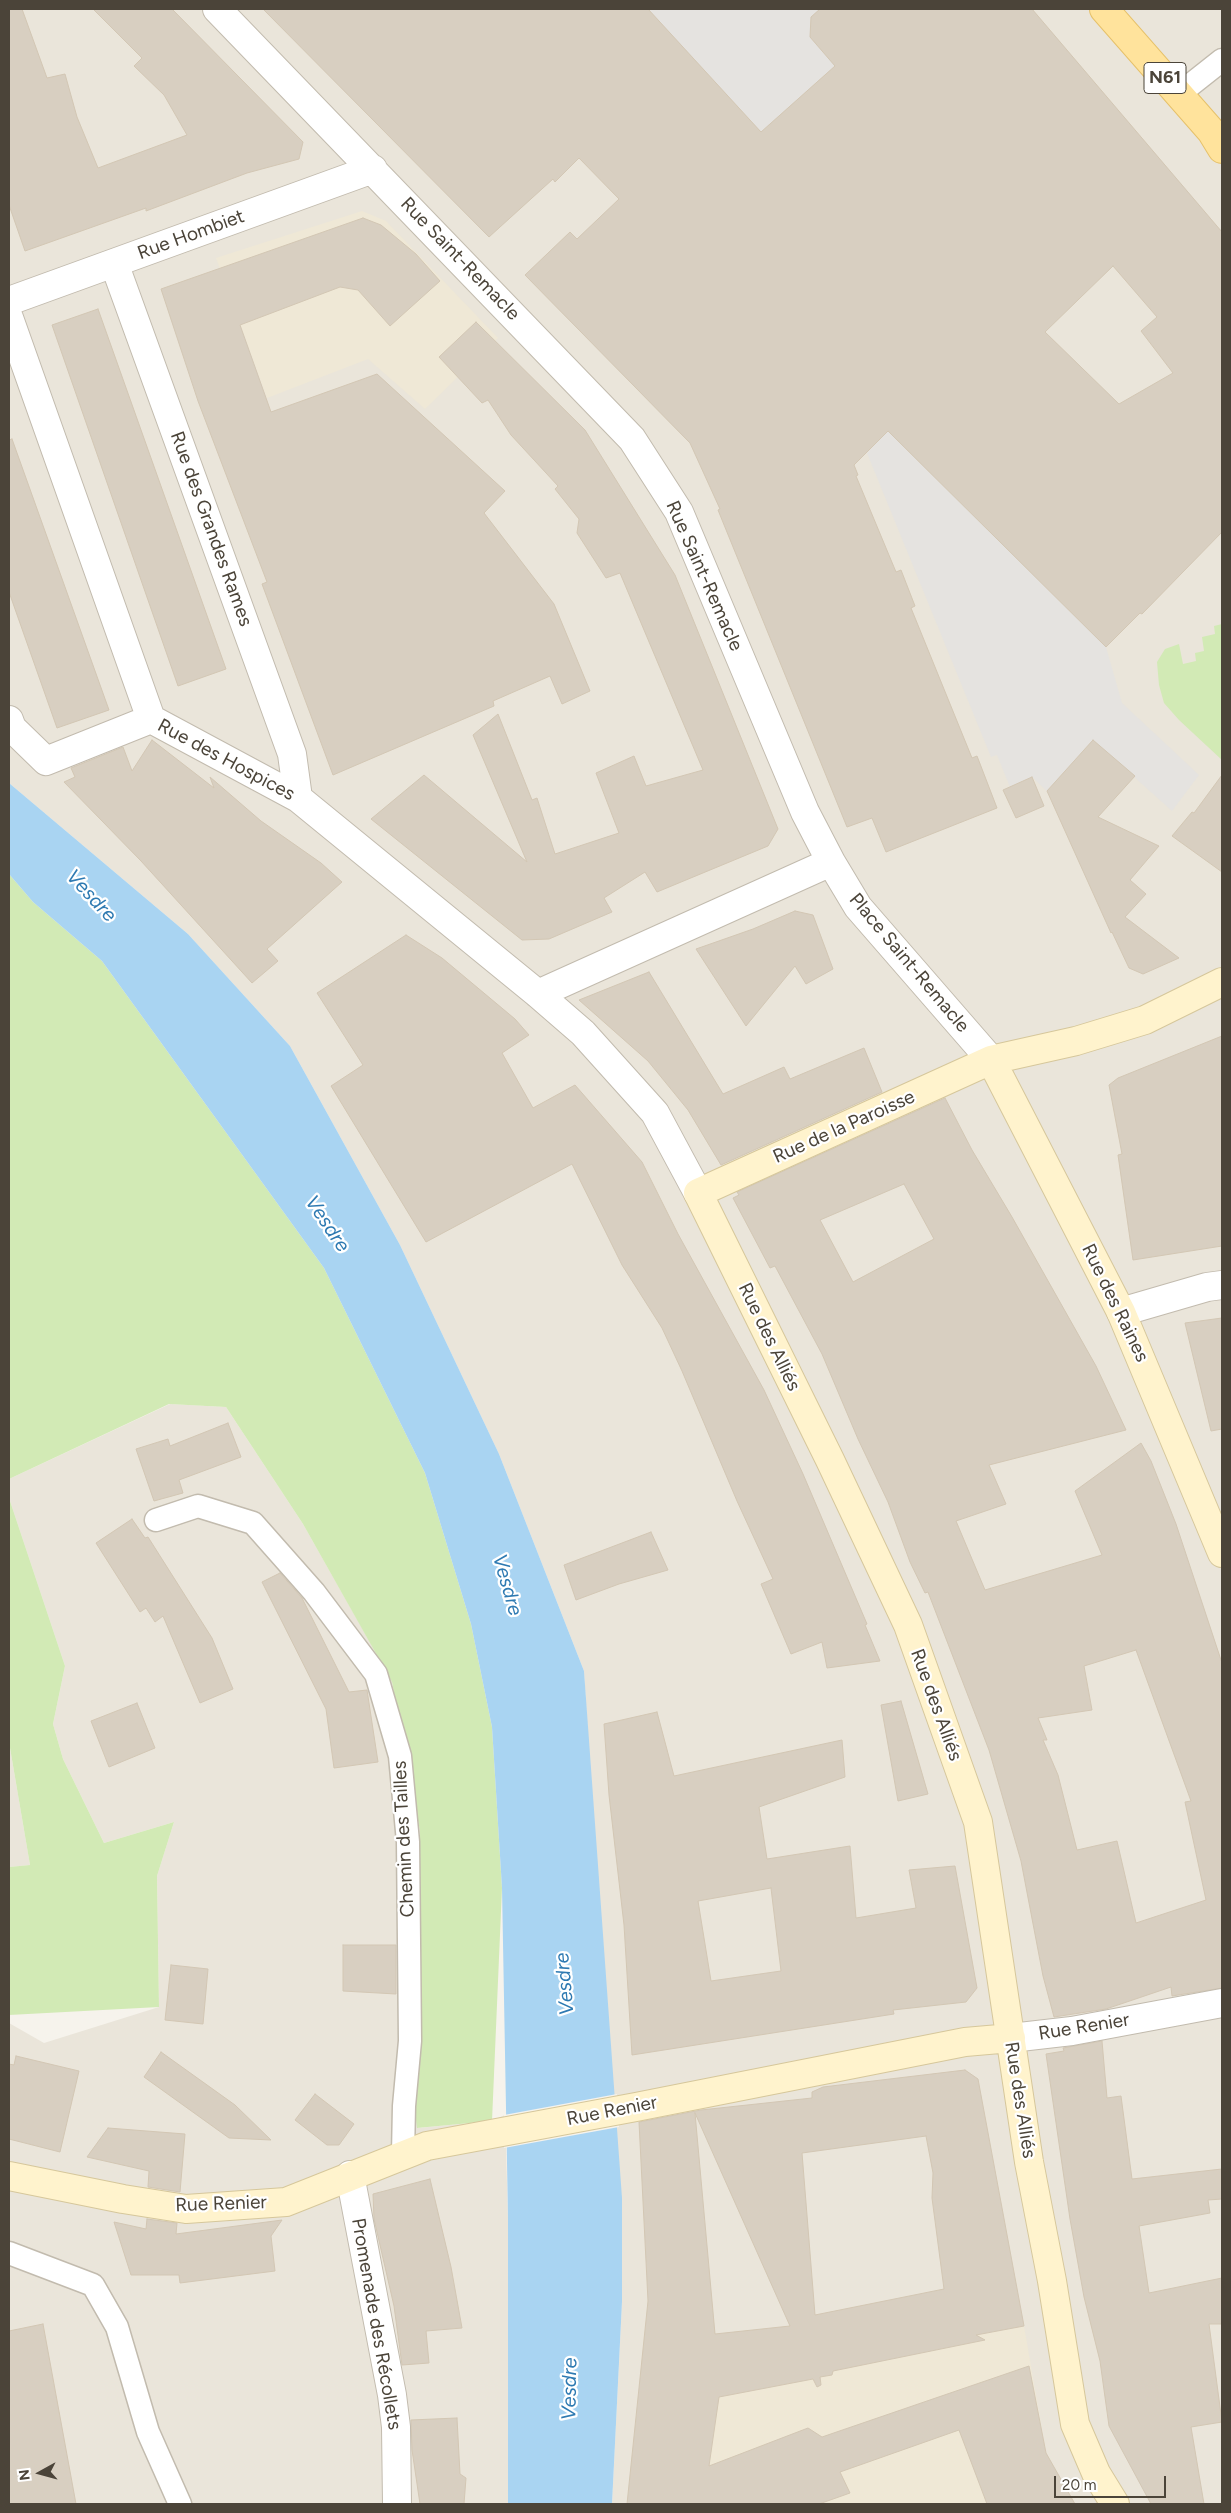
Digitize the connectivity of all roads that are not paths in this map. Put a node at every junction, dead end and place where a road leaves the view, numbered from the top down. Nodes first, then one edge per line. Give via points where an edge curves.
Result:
1 (217, 9) edge
2 (1104, 9) edge
3 (1222, 60) edge
4 (1179, 94) junction
5 (1222, 149) edge
6 (373, 169) junction
7 (114, 263) junction
8 (9, 301) edge
9 (9, 318) edge
10 (151, 719) junction
11 (9, 720) edge
12 (298, 798) junction
13 (831, 862) junction
14 (1222, 982) edge
15 (538, 994) junction
16 (991, 1060) junction
17 (698, 1193) junction
18 (1222, 1285) edge
19 (1121, 1312) junction
20 (156, 1520) dead end
21 (1222, 1553) edge
22 (1222, 2003) edge
23 (1011, 2038) junction
24 (415, 2150) junction
25 (350, 2175) junction
26 (9, 2176) edge
27 (9, 2253) edge
28 (180, 2504) edge
29 (397, 2504) edge
30 (1114, 2504) edge

1 - 6 street, Rue Saint-Remacle
2 - 4 main road, N61
3 - 4 lane
4 - 5 main road, N61
6 - 7 street, Rue Hombiet
6 - 13 street, Rue Saint-Remacle via 632,439 679,512 805,812
7 - 8 street, Rue Hombiet
7 - 12 street, Rue des Grandes Rames via 292,754
9 - 10 street, Rue des Hospices
10 - 11 street via 46,761 12,728
10 - 12 street, Rue des Hospices
12 - 15 street, Rue des Hospices
13 - 15 street
13 - 16 street, Place Saint-Remacle via 858,907
14 - 16 street, Rue de la Paroisse via 1145,1020 1076,1041
15 - 17 street, Rue des Alliés via 583,1033 655,1113
16 - 17 street, Rue de la Paroisse
16 - 19 street, Rue des Raines
17 - 23 street, Rue des Alliés via 908,1624 978,1822
18 - 19 street
19 - 21 street, Rue des Raines
20 - 24 lane, Chemin des Tailles via 198,1506 253,1523 314,1592 376,1674 400,1756 408,1842 410,2041 404,2106
22 - 23 street, Rue Renier via 1072,2031
23 - 24 street, Rue Renier via 965,2042
23 - 30 street, Rue des Alliés via 1029,2162 1075,2424 1096,2473
24 - 25 street, Rue Renier
25 - 26 street, Rue Renier via 286,2202 186,2209
25 - 29 street, Promenade des Récollets via 392,2395
27 - 28 lane via 93,2285 117,2327 148,2432

